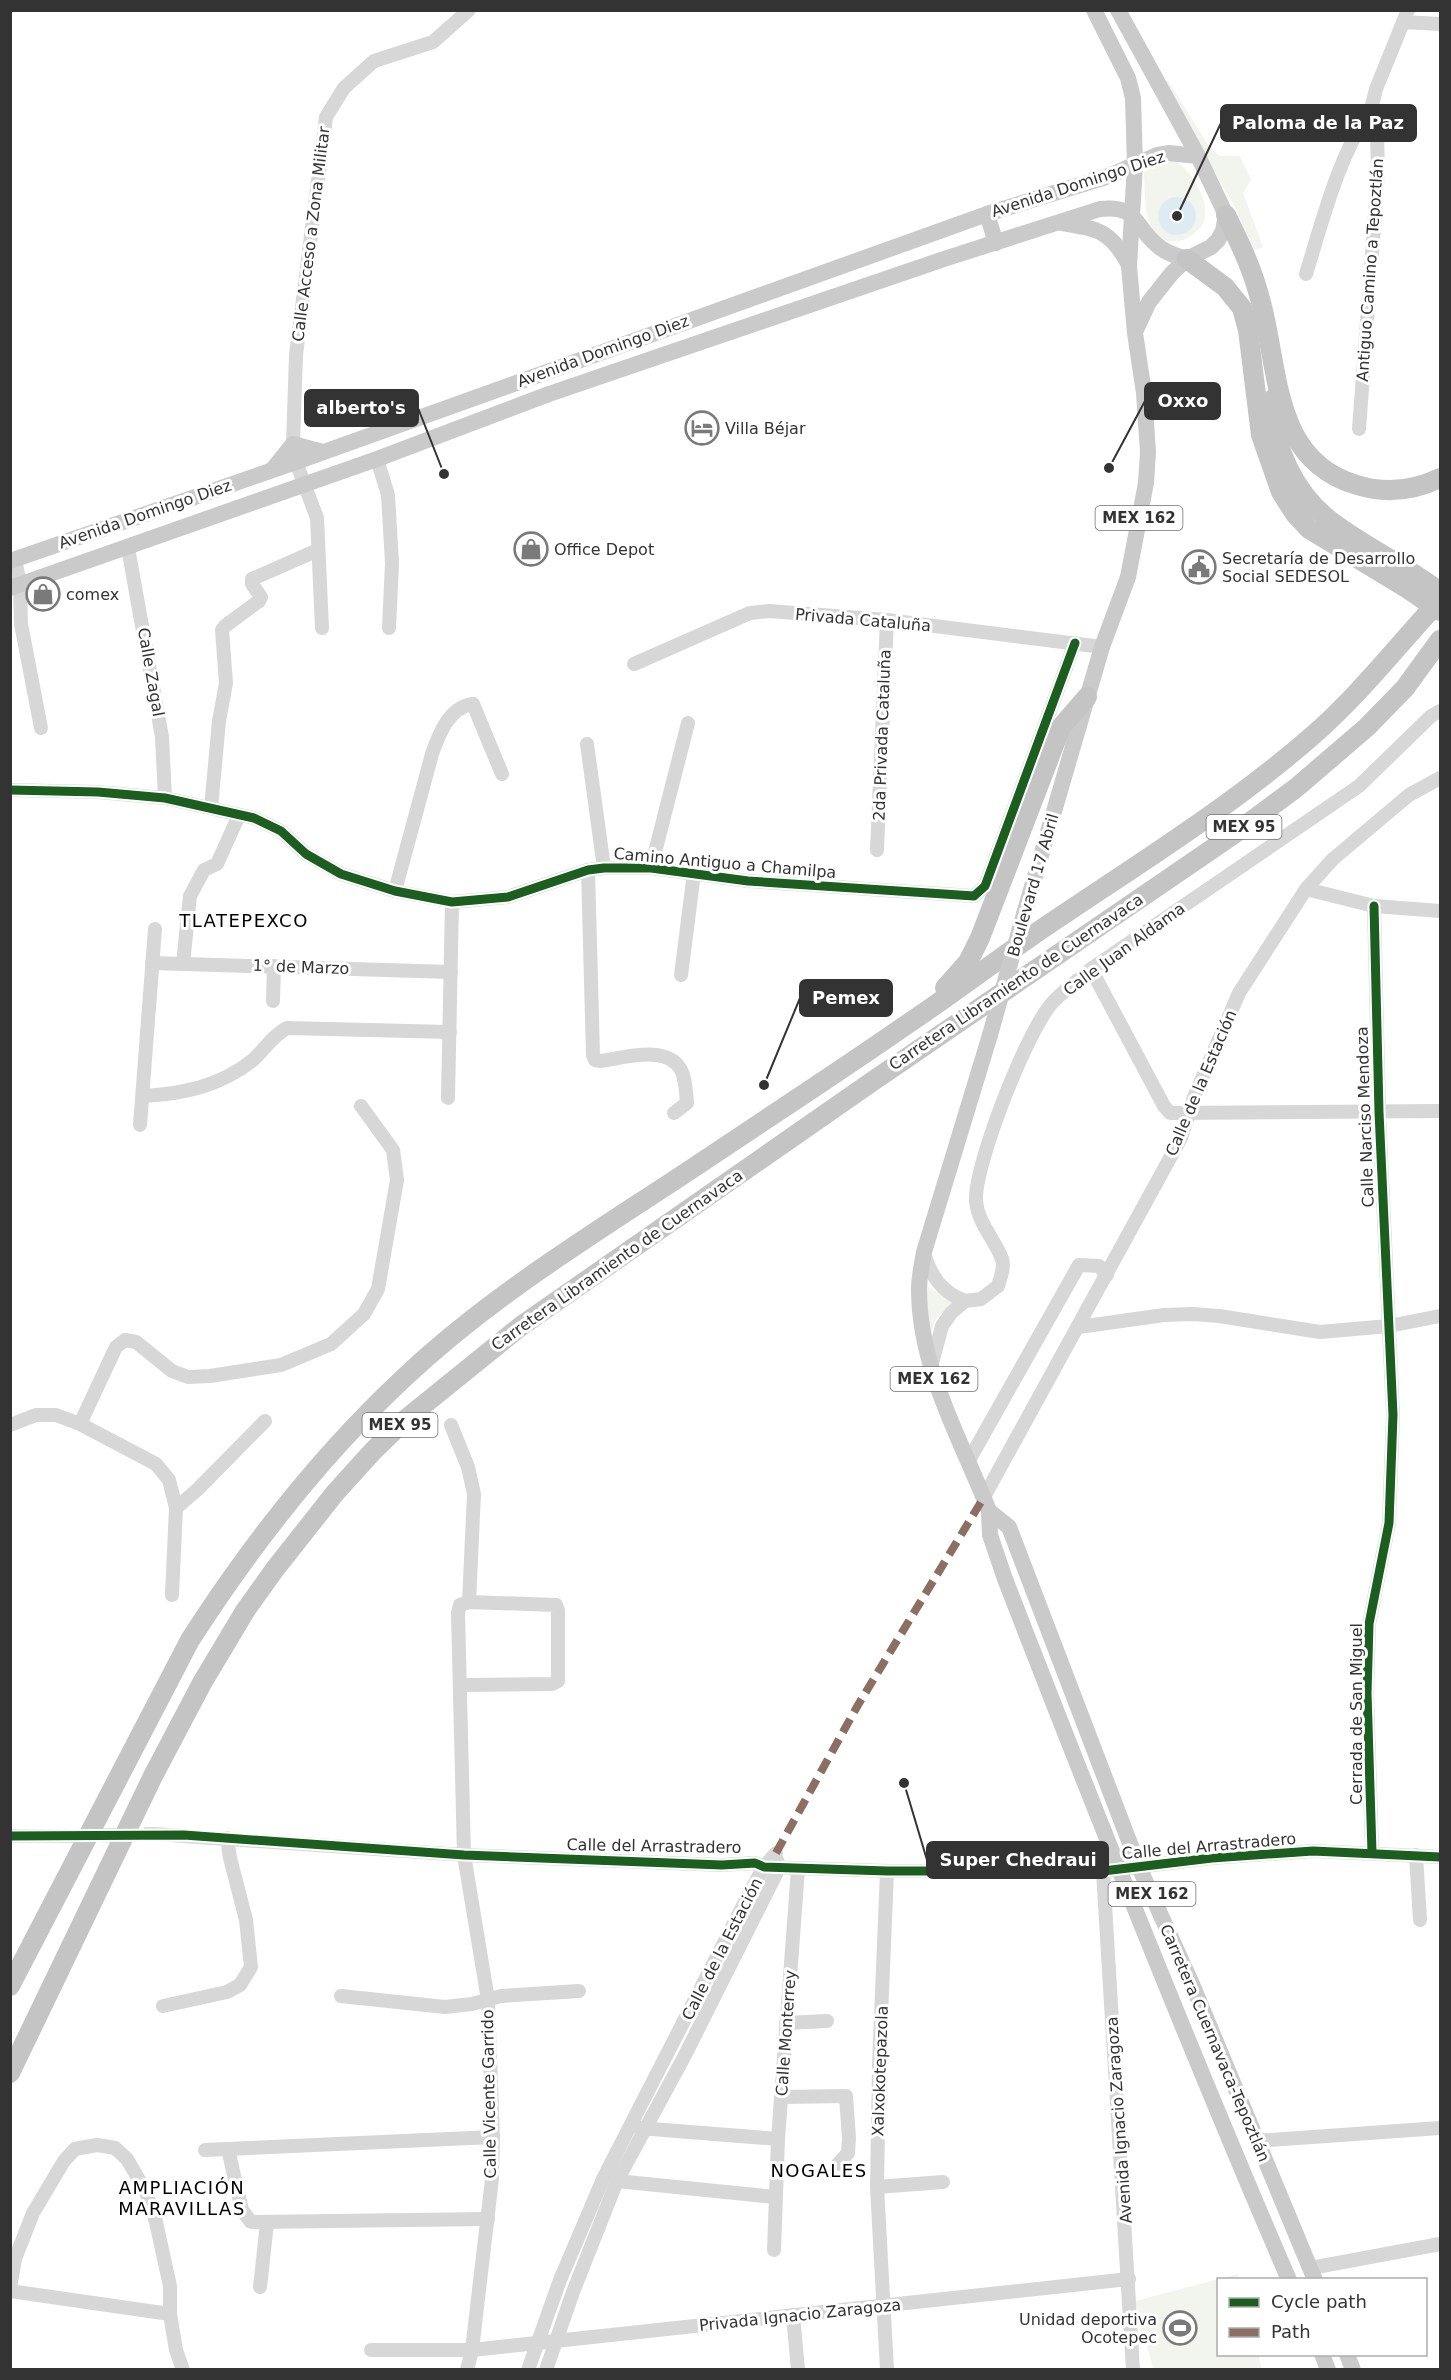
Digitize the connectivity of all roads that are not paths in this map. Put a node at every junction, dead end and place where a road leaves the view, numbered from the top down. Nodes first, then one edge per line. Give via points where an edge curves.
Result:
1 (1094, 10) edge
2 (1118, 10) edge
3 (469, 11) edge
4 (1406, 16) edge
5 (1440, 24) edge
6 (1371, 109) junction
7 (1198, 156) junction
8 (1135, 165) junction
9 (987, 214) junction
10 (1132, 215) junction
11 (1226, 215) junction
12 (1061, 223) junction
13 (996, 243) junction
14 (1187, 259) junction
15 (1130, 266) junction
16 (1306, 274) dead end
17 (1135, 333) junction
18 (1275, 367) junction
19 (1359, 429) dead end
20 (293, 444) junction
21 (323, 452) junction
22 (377, 459) junction
23 (296, 462) junction
24 (272, 470) junction
25 (1440, 478) edge
26 (305, 484) junction
27 (128, 548) junction
28 (318, 549) junction
29 (13, 560) edge
30 (15, 586) edge
31 (1440, 594) edge
32 (1434, 612) edge
33 (887, 620) junction
34 (322, 628) dead end
35 (389, 628) dead end
36 (1440, 640) edge
37 (1075, 643) junction
38 (1102, 647) junction
39 (634, 664) dead end
40 (1087, 697) junction
41 (1440, 711) edge
42 (688, 723) dead end
43 (41, 728) dead end
44 (588, 744) dead end
45 (502, 774) dead end
46 (1440, 778) edge
47 (10, 790) edge
48 (165, 798) junction
49 (211, 808) junction
50 (239, 815) junction
51 (877, 850) dead end
52 (604, 867) junction
53 (651, 868) junction
54 (588, 870) junction
55 (694, 873) junction
56 (1306, 889) junction
57 (395, 891) junction
58 (452, 902) junction
59 (1374, 906) junction
60 (1440, 911) edge
61 (155, 929) dead end
62 (152, 963) junction
63 (183, 964) junction
64 (274, 966) junction
65 (1091, 969) junction
66 (451, 972) junction
67 (681, 975) dead end
68 (273, 1001) dead end
69 (909, 1023) junction
70 (450, 1032) junction
71 (143, 1096) junction
72 (448, 1098) dead end
73 (361, 1106) dead end
74 (1440, 1111) edge
75 (1379, 1112) junction
76 (674, 1113) dead end
77 (1188, 1113) junction
78 (140, 1125) dead end
79 (924, 1252) junction
80 (1107, 1275) junction
81 (965, 1301) junction
82 (1440, 1316) edge
83 (1389, 1326) junction
84 (1079, 1327) junction
85 (930, 1369) junction
86 (265, 1421) dead end
87 (80, 1424) junction
88 (10, 1425) edge
89 (451, 1425) dead end
90 (968, 1462) junction
91 (986, 1504) junction
92 (176, 1508) junction
93 (172, 1595) dead end
94 (470, 1602) junction
95 (461, 1685) junction
96 (154, 1834) tunnel mouth
97 (10, 1836) edge
98 (72, 1836) tunnel mouth
99 (227, 1838) junction
100 (1372, 1852) junction
101 (464, 1855) junction
102 (1416, 1856) junction
103 (1440, 1857) edge
104 (764, 1867) junction
105 (1139, 1867) junction
106 (779, 1868) junction
107 (798, 1869) junction
108 (1110, 1870) junction
109 (887, 1871) junction
110 (1419, 1920) dead end
111 (10, 1986) edge
112 (579, 1991) dead end
113 (341, 1996) dead end
114 (488, 2000) junction
115 (163, 2006) dead end
116 (826, 2021) dead end
117 (786, 2023) junction
118 (10, 2073) edge
119 (781, 2097) junction
120 (629, 2127) junction
121 (645, 2128) junction
122 (1440, 2128) edge
123 (493, 2137) junction
124 (778, 2139) junction
125 (1256, 2141) junction
126 (228, 2149) junction
127 (205, 2150) dead end
128 (838, 2164) dead end
129 (617, 2181) junction
130 (944, 2182) dead end
131 (877, 2187) junction
132 (775, 2197) junction
133 (488, 2220) junction
134 (267, 2223) junction
135 (1440, 2244) edge
136 (774, 2250) dead end
137 (1313, 2274) edge
138 (1288, 2278) edge
139 (1129, 2279) junction
140 (260, 2287) dead end
141 (10, 2289) edge
142 (882, 2307) junction
143 (170, 2314) junction
144 (793, 2315) junction
145 (555, 2342) junction
146 (537, 2343) junction
147 (371, 2350) dead end
148 (472, 2350) junction
149 (1322, 2356) edge
150 (1347, 2356) edge
151 (183, 2370) edge
152 (467, 2370) edge
153 (528, 2370) edge
154 (546, 2370) edge
155 (798, 2370) edge
156 (887, 2370) edge
157 (1133, 2370) edge
158 (1328, 2370) edge
159 (1353, 2370) edge

1 - 8 main road via 1128,78 1135,115
2 - 7 main road
3 - 20 street, Calle Acceso a Zona Militar via 433,42 374,61 344,88 326,117 296,355
4 - 5 street
4 - 6 street, Antiguo Camino a Tepoztlán
6 - 16 street via 1347,152
6 - 19 street, Antiguo Camino a Tepoztlán via 1377,132 1378,174
7 - 8 main road, Avenida Domingo Diez via 1168,153
7 - 11 main road
8 - 9 main road, Avenida Domingo Diez
8 - 10 main road
9 - 13 main road
9 - 21 main road, Avenida Domingo Diez
10 - 12 main road, Avenida Domingo Diez via 1119,209 1100,209
10 - 14 main road via 1156,245
10 - 15 main road, Boulevard 17 Abril / MEX 162
11 - 14 main road via 1218,240
11 - 18 highway via 1260,296
12 - 13 main road, Avenida Domingo Diez
12 - 15 main road via 1105,234
13 - 22 main road, Avenida Domingo Diez via 549,394
14 - 17 main road via 1149,302
14 - 32 highway via 1225,287 1242,308 1261,435 1281,492 1295,514 1309,530
15 - 17 main road, Boulevard 17 Abril / MEX 162
17 - 38 main road, Boulevard 17 Abril / MEX 162 via 1144,393 1146,483 1128,577
18 - 25 highway via 1284,412 1299,445 1320,468 1373,490 1422,487
18 - 31 highway via 1275,431 1297,484 1313,506 1332,522 1416,574
20 - 21 main road
20 - 23 street, Calle Acceso a Zona Militar
20 - 24 main road
21 - 23 main road, Avenida Domingo Diez
22 - 26 main road, Avenida Domingo Diez
22 - 35 street via 388,495 392,563
23 - 24 main road, Avenida Domingo Diez
23 - 26 street, Calle Acceso a Zona Militar
24 - 29 main road, Avenida Domingo Diez
26 - 27 main road, Avenida Domingo Diez
26 - 28 street, Calle Acceso a Zona Militar via 317,518
27 - 30 main road, Avenida Domingo Diez
27 - 48 street, Calle Zagal via 162,737
28 - 34 street, Calle Acceso a Zona Militar
28 - 49 street via 252,579 261,597 259,601 222,630 226,683
29 - 30 street
30 - 43 street
31 - 32 highway, MEX 95, bridge
32 - 69 highway, Carretera Libramiento de Cuernavaca / MEX 95 via 1330,718 1275,766
33 - 37 street, Privada Cataluña
33 - 39 street, Privada Cataluña via 750,613
33 - 51 street, 2da Privada Cataluña
36 - 118 highway, Carretera Libramiento de Cuernavaca / MEX 95 via 1390,704 1296,788 530,1319 406,1419 373,1451 275,1569 202,1683
37 - 38 street, Privada Cataluña
37 - 55 street, Camino Antiguo a Chamilpa via 985,886 974,896 748,881
38 - 40 main road, Boulevard 17 Abril / MEX 162
40 - 69 highway via 1061,726 972,954 957,976
40 - 79 main road, Boulevard 17 Abril / MEX 162, bridge
41 - 65 street, Calle Juan Aldama via 1359,786
42 - 53 street
44 - 52 street
45 - 57 street via 473,704 459,708 448,719 432,754
46 - 56 street, Calle de la Estación via 1409,795 1334,859
47 - 48 street, Camino Antiguo a Chamilpa
48 - 49 street, Camino Antiguo a Chamilpa
49 - 50 street, Camino Antiguo a Chamilpa
50 - 57 street, Camino Antiguo a Chamilpa via 281,831 306,854 341,874
50 - 63 street via 218,864 204,870 190,896
52 - 53 street, Camino Antiguo a Chamilpa
52 - 54 street, Camino Antiguo a Chamilpa
53 - 55 street, Camino Antiguo a Chamilpa
54 - 58 street, Camino Antiguo a Chamilpa via 508,897
54 - 76 street via 593,1055 601,1061 655,1053 674,1062 682,1070 687,1103
55 - 67 street
56 - 59 street
56 - 77 street, Calle de la Estación via 1239,993
57 - 58 street, Camino Antiguo a Chamilpa
58 - 66 street
59 - 60 street
59 - 75 street, Calle Narciso Mendoza
61 - 62 street
62 - 63 street, 1° de Marzo
62 - 71 street
63 - 64 street, 1° de Marzo
64 - 66 street, 1° de Marzo
64 - 68 street
65 - 77 street via 1164,1106 1170,1113
65 - 81 street, Calle Juan Aldama via 1052,1002 1033,1032 986,1146 977,1207 1003,1261 1001,1276 998,1286 989,1294
66 - 70 street
69 - 111 highway, Carretera Libramiento de Cuernavaca / MEX 95 via 505,1294 406,1376 348,1434 249,1556 190,1640
70 - 71 street via 287,1028 233,1075 198,1089
70 - 72 street
71 - 78 street
73 - 87 street via 393,1150 397,1180 378,1289 364,1314 331,1344 281,1365 210,1376 188,1377 172,1371 136,1342 125,1340 116,1347
74 - 75 street
75 - 77 street
75 - 83 street, Calle Narciso Mendoza
77 - 80 street, Calle de la Estación via 1181,1138
79 - 81 street via 938,1284
79 - 85 main road, Boulevard 17 Abril / MEX 162 via 919,1287
80 - 84 street, Calle de la Estación
80 - 90 street via 1099,1266 1079,1264
81 - 85 street, Calle Juan Aldama via 942,1326
82 - 83 street
83 - 84 street via 1320,1332 1192,1314
83 - 100 street, Cerrada de San Miguel via 1393,1415 1389,1523 1369,1624
84 - 91 street, Calle de la Estación
85 - 90 main road, Boulevard 17 Abril / MEX 162
86 - 92 street
87 - 88 street via 56,1415 36,1415
87 - 92 street via 156,1464 169,1480
89 - 94 street via 474,1494
90 - 91 main road, Boulevard 17 Abril / MEX 162
91 - 105 main road, Carretera Cuernavaca-Tepoztlán / MEX 162 via 1009,1527
91 - 108 main road, Carretera Cuernavaca-Tepoztlán / MEX 162 via 990,1535
92 - 93 street
94 - 95 street, Calle Vicente Garrido via 460,1605 458,1613
94 - 95 street via 556,1605 560,1676 552,1683
95 - 101 street, Calle Vicente Garrido
96 - 99 street, Calle del Arrastradero
97 - 98 street
99 - 101 street, Calle del Arrastradero
99 - 115 street via 246,1920 251,1967 240,1985 226,1992
100 - 102 street, Calle del Arrastradero
100 - 105 street, Calle del Arrastradero via 1314,1851
101 - 104 street, Calle del Arrastradero via 723,1866 755,1863
101 - 114 street, Calle Vicente Garrido
102 - 103 street, Calle del Arrastradero
102 - 110 street
104 - 106 street, Calle del Arrastradero
104 - 120 street, Calle de la Estación
105 - 108 street, Calle del Arrastradero
105 - 125 main road, Carretera Cuernavaca-Tepoztlán / MEX 162
106 - 107 street, Calle del Arrastradero
106 - 121 street, Calle de la Estación
107 - 109 street, Calle del Arrastradero
107 - 117 street, Calle Monterrey
108 - 109 street, Calle del Arrastradero
108 - 138 main road, Carretera Cuernavaca-Tepoztlán / MEX 162
108 - 139 street, Avenida Ignacio Zaragoza
109 - 131 street, Xalxokotepazola
112 - 114 street
113 - 114 street via 445,2007
114 - 123 street, Calle Vicente Garrido
116 - 117 street
117 - 119 street, Calle Monterrey
119 - 124 street, Calle Monterrey
119 - 128 street via 846,2097 848,2153
120 - 121 street
120 - 146 street, Calle de la Estación via 603,2179
121 - 124 street
121 - 129 street, Calle de la Estación
122 - 125 street
123 - 126 street
123 - 133 street, Calle Vicente Garrido
124 - 132 street, Calle Monterrey
125 - 137 main road, Carretera Cuernavaca-Tepoztlán / MEX 162
126 - 127 street
126 - 134 street via 242,2210 251,2222
129 - 132 street
129 - 145 street, Calle de la Estación
130 - 131 street
131 - 142 street, Xalxokotepazola
132 - 136 street, Calle Monterrey
133 - 134 street
133 - 148 street, Calle Vicente Garrido
134 - 140 street
135 - 137 street
139 - 142 street, Privada Ignacio Zaragoza
139 - 157 street, Avenida Ignacio Zaragoza
141 - 143 street
141 - 143 street via 15,2259 33,2213 64,2161 75,2149 97,2145 115,2148 127,2159 146,2192 170,2286
142 - 144 street, Privada Ignacio Zaragoza
142 - 156 street, Xalxokotepazola
143 - 151 street
144 - 145 street, Privada Ignacio Zaragoza
144 - 155 street
145 - 146 street, Privada Ignacio Zaragoza
145 - 154 street, Calle de la Estación
146 - 148 street, Privada Ignacio Zaragoza
146 - 153 street, Calle de la Estación
147 - 148 street, Privada Ignacio Zaragoza
148 - 152 street, Calle Vicente Garrido
149 - 158 main road
150 - 159 main road

